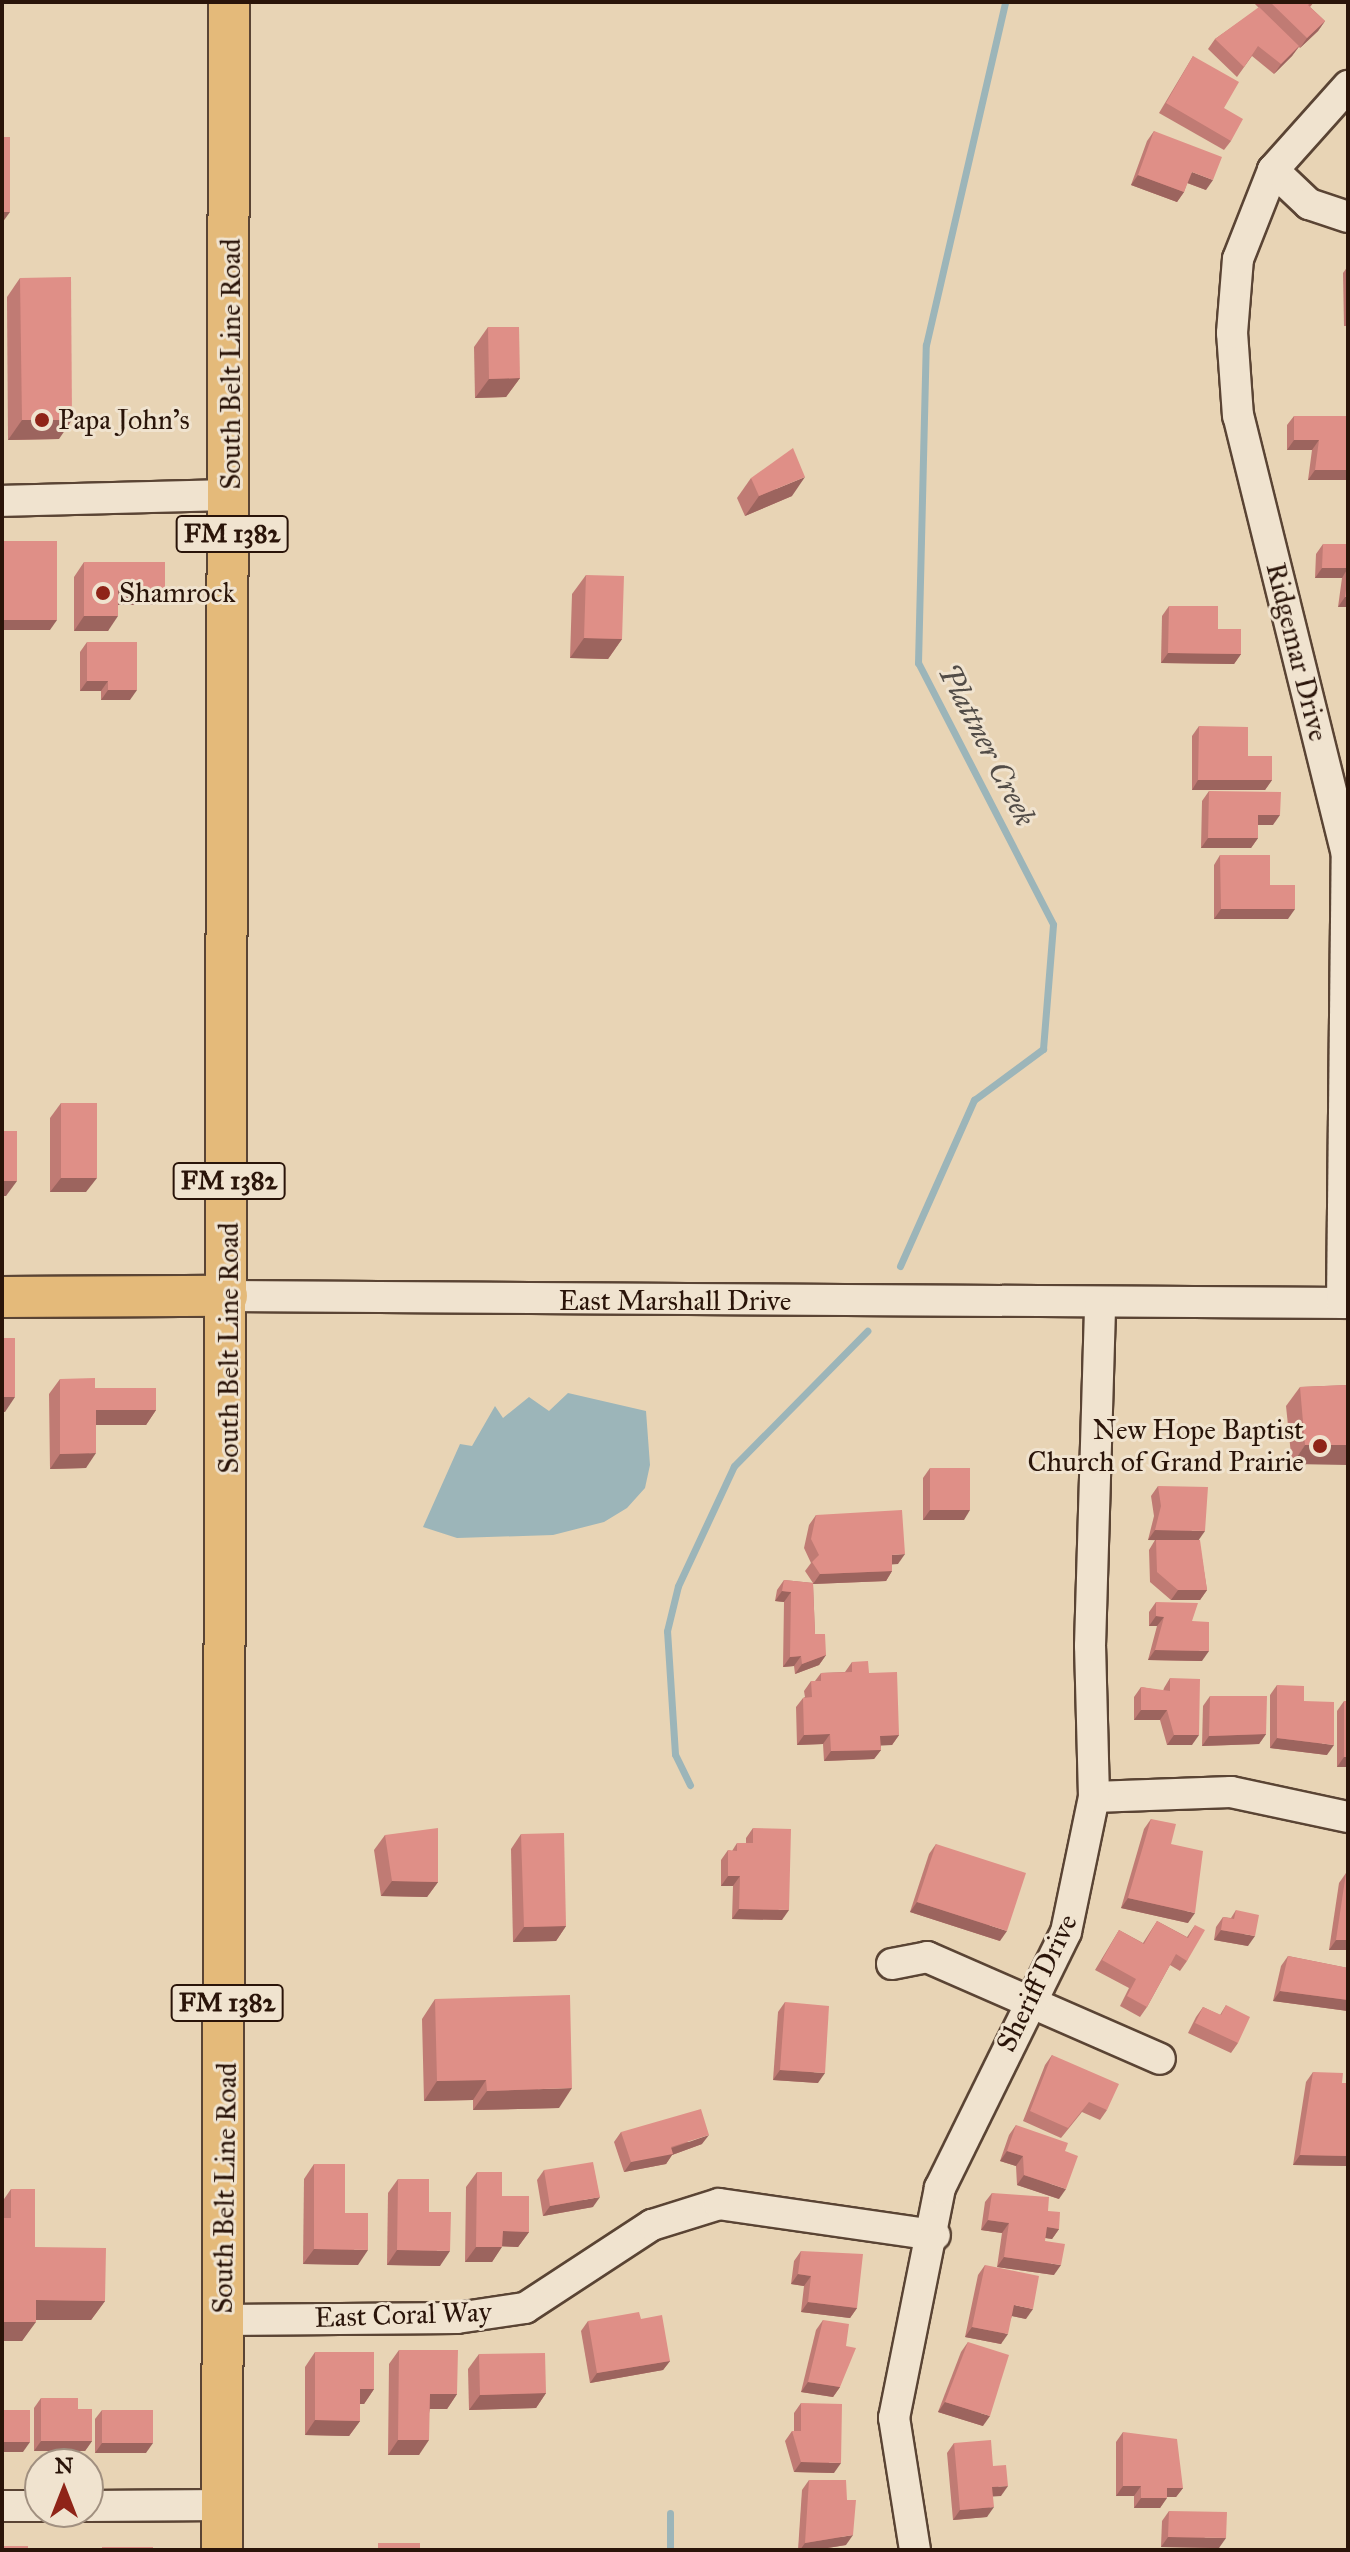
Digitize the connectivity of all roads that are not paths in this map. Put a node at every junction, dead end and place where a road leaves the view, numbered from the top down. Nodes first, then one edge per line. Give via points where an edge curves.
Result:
1 (229, 2) edge
2 (1348, 86) edge
3 (1273, 170) junction
4 (1348, 217) edge
5 (232, 495) junction
6 (2, 501) edge
7 (227, 1296) junction
8 (2, 1297) edge
9 (1100, 1302) junction
10 (1345, 1303) edge
11 (1094, 1797) junction
12 (1348, 1817) edge
13 (892, 1964) dead end
14 (1028, 2000) junction
15 (1160, 2059) dead end
16 (935, 2235) junction
17 (223, 2320) junction
18 (223, 2505) junction
19 (2, 2506) edge
20 (24, 2506) edge
21 (104, 2506) edge
22 (222, 2550) edge
23 (915, 2550) edge

1 - 5 main road, South Belt Line Road / FM 1382
2 - 3 street, Ridgemar Drive
3 - 4 street via 1309,204
3 - 10 street, Ridgemar Drive via 1238,259 1232,333 1238,416 1347,855
5 - 6 street
5 - 7 main road, South Belt Line Road / FM 1382
7 - 8 main road, East Marshall Drive
7 - 9 street, East Marshall Drive
7 - 17 main road, South Belt Line Road / FM 1382
9 - 10 street, East Marshall Drive
9 - 11 street, Sheriff Drive via 1090,1646
11 - 12 street via 1231,1792
11 - 14 street, Sheriff Drive via 1066,1932
13 - 14 street via 927,1957
14 - 15 street
14 - 16 street, Sheriff Drive via 940,2188
16 - 17 street, East Coral Way via 719,2204 652,2225 525,2308 457,2318
16 - 23 street, Sheriff Drive via 894,2418
17 - 18 main road, South Belt Line Road / FM 1382
18 - 21 street
18 - 22 main road, South Belt Line Road / FM 1382
19 - 20 street

